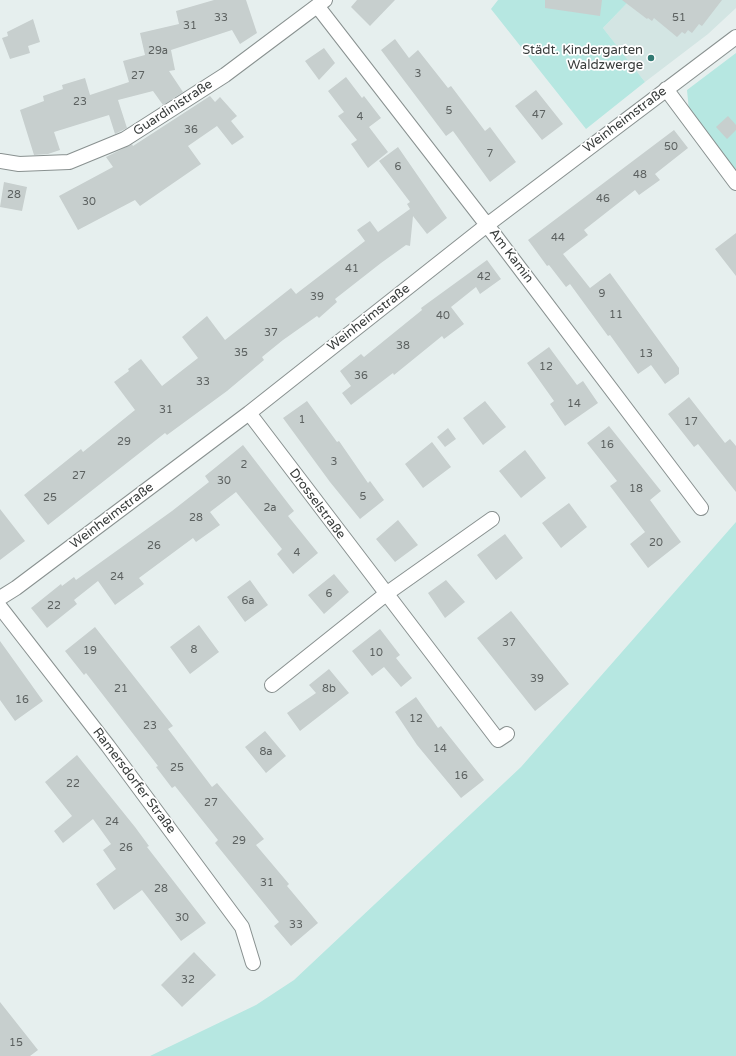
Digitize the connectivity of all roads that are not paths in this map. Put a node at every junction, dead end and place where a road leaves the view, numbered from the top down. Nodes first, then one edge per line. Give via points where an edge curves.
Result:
1 (321, 3) edge
2 (736, 37) edge
3 (666, 89) junction
4 (0, 161) edge
5 (736, 183) edge
6 (487, 225) junction
7 (249, 414) junction
8 (701, 508) dead end
9 (492, 519) dead end
10 (386, 594) junction
11 (0, 598) edge
12 (0, 607) edge
13 (272, 685) dead end
14 (507, 734) dead end
15 (253, 963) dead end

1 - 4 street, Guardinistraße via 225,75 125,139 69,162 19,164
1 - 6 street, Am Kamin
2 - 3 street, Weinheimstraße
3 - 5 street
3 - 6 street, Weinheimstraße
6 - 7 street, Weinheimstraße
6 - 8 street, Am Kamin
7 - 10 street, Drosselstraße
7 - 11 street, Weinheimstraße
9 - 10 street
10 - 13 street
10 - 14 street, Drosselstraße via 498,740
12 - 15 street, Ramersdorfer Straße via 108,746 242,927

